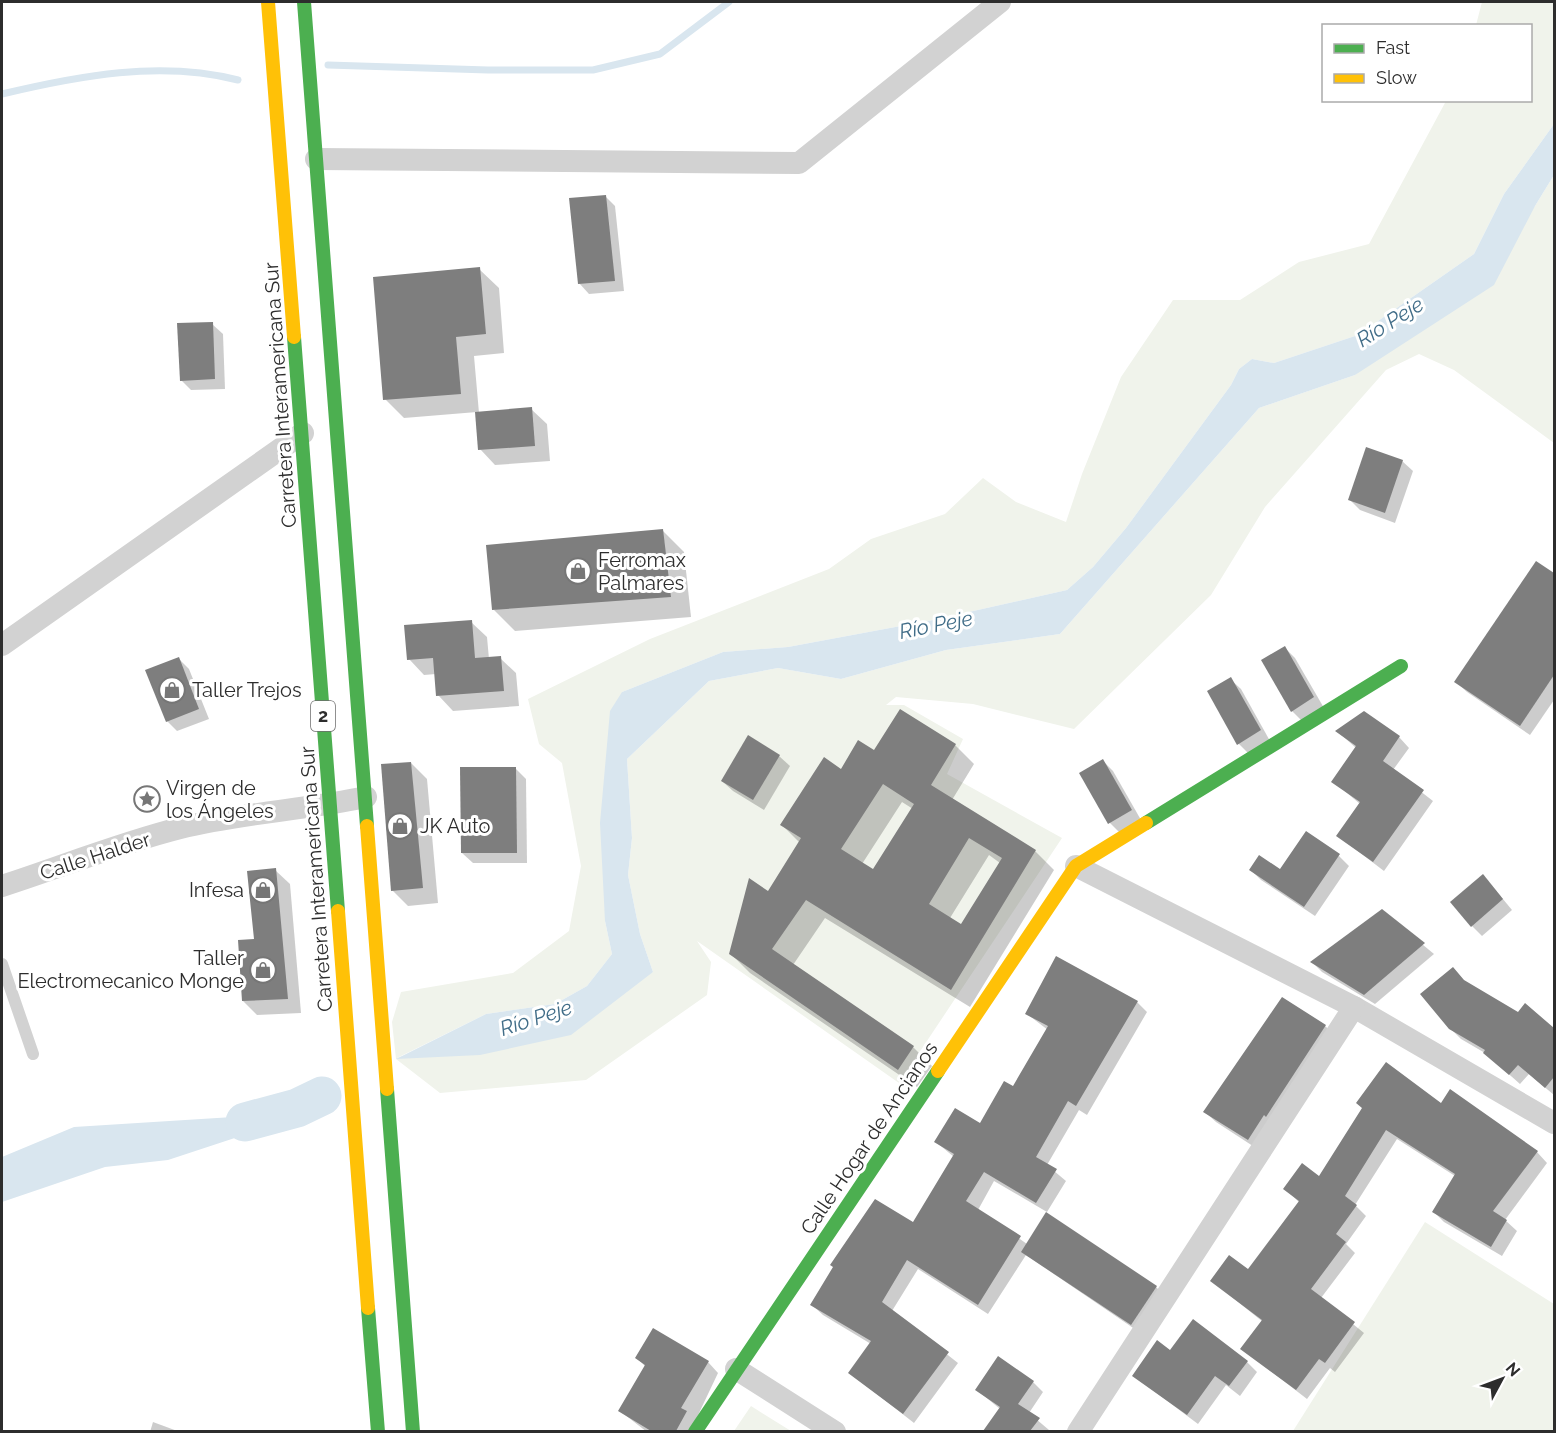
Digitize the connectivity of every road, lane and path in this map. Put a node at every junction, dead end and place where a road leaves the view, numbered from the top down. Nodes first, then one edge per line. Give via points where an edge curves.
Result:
1 (268, 2) edge
2 (304, 2) edge
3 (1000, 2) edge
4 (316, 159) junction
5 (303, 433) junction
6 (2, 645) edge
7 (1401, 666) dead end
8 (366, 797) junction
9 (330, 804) junction
10 (1076, 866) junction
11 (2, 886) edge
12 (2, 964) edge
13 (1354, 1007) junction
14 (33, 1054) dead end
15 (1554, 1122) edge
16 (736, 1369) junction
17 (379, 1428) edge
18 (413, 1431) edge
19 (694, 1431) edge
20 (835, 1431) edge
21 (1078, 1431) edge

1 - 5 main road, Carretera Interamericana Sur / 2
2 - 4 main road, 2
3 - 4 street via 799,163
4 - 8 main road, 2
5 - 6 street
5 - 9 main road, Carretera Interamericana Sur / 2
7 - 10 main road
8 - 9 street, Calle Halder
8 - 18 main road, 2
9 - 11 street, Calle Halder via 255,812 179,829
9 - 17 main road, Carretera Interamericana Sur / 2
10 - 13 street
10 - 16 main road, Calle Hogar de Ancianos
12 - 14 lane
13 - 15 street
13 - 21 street
16 - 19 main road, Calle Hogar de Ancianos
16 - 20 street

